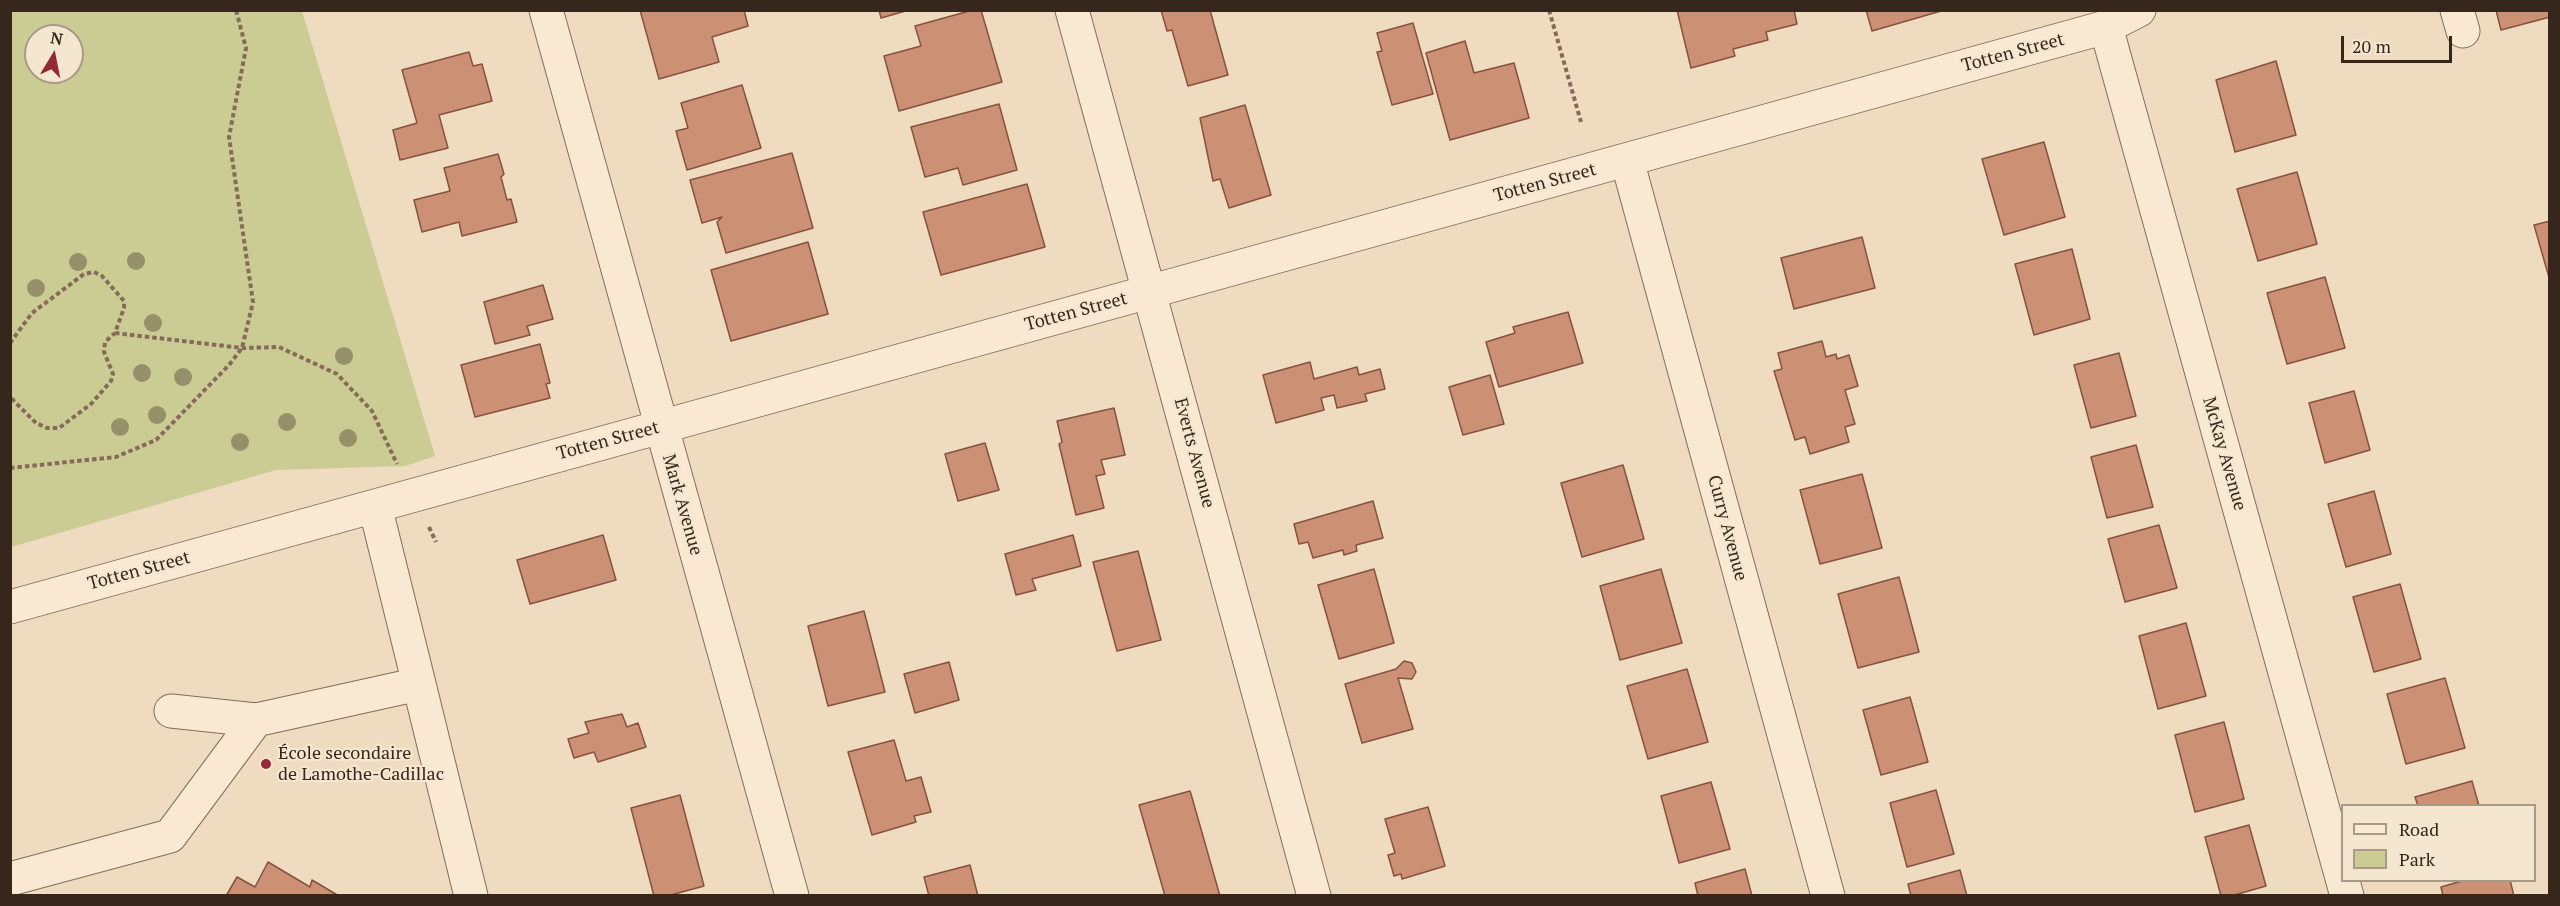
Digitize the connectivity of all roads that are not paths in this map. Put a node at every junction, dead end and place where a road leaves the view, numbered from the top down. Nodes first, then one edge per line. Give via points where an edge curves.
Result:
1 (546, 10) edge
2 (1072, 10) edge
3 (2139, 10) edge
4 (2106, 27) junction
5 (1627, 160) junction
6 (1150, 291) junction
7 (660, 427) junction
8 (375, 506) junction
9 (10, 607) edge
10 (419, 684) junction
11 (171, 711) dead end
12 (256, 720) junction
13 (2341, 874) edge
14 (10, 879) edge
15 (471, 896) edge
16 (792, 896) edge
17 (1314, 896) edge
18 (1828, 896) edge

1 - 7 street, Mark Avenue
2 - 6 street, Everts Avenue
3 - 4 street, Totten Street
4 - 5 street, Totten Street
4 - 13 street, McKay Avenue
5 - 6 street, Totten Street
5 - 18 street, Curry Avenue
6 - 7 street, Totten Street
6 - 17 street, Everts Avenue
7 - 8 street, Totten Street
7 - 16 street, Mark Avenue
8 - 9 street, Totten Street
8 - 10 street
10 - 12 street
10 - 15 street
11 - 12 street
12 - 14 street via 170,836

